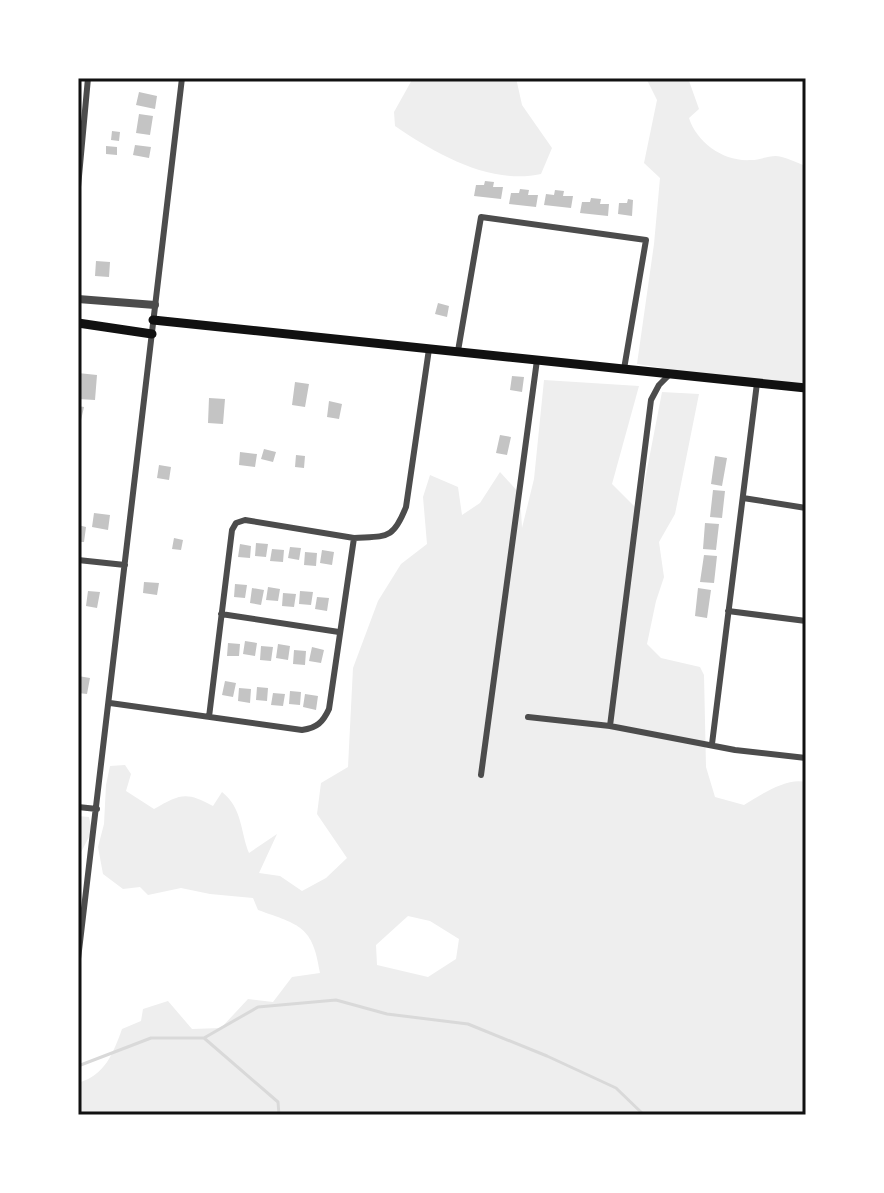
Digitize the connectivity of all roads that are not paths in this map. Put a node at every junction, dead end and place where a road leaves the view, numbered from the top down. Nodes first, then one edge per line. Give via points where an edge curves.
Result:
1 (88, 78) edge
2 (182, 78) edge
3 (78, 187) edge
4 (78, 299) edge
5 (155, 305) junction
6 (153, 320) junction
7 (78, 323) edge
8 (152, 334) junction
9 (429, 348) junction
10 (458, 351) junction
11 (537, 360) junction
12 (624, 369) junction
13 (669, 375) junction
14 (757, 383) junction
15 (806, 388) edge
16 (743, 498) junction
17 (806, 508) edge
18 (354, 538) junction
19 (78, 560) edge
20 (125, 565) junction
21 (728, 611) junction
22 (221, 614) junction
23 (806, 621) edge
24 (339, 632) junction
25 (110, 703) junction
26 (209, 717) junction
27 (528, 717) dead end
28 (610, 726) junction
29 (712, 744) junction
30 (806, 758) edge
31 (481, 775) dead end
32 (78, 807) edge
33 (97, 809) junction
34 (78, 959) edge

1 - 3 street
2 - 5 street
4 - 5 street
5 - 6 street
6 - 8 street
6 - 9 main road
7 - 8 main road
8 - 20 street
9 - 10 main road
9 - 18 street via 406,507 398,529 386,536
10 - 11 main road
10 - 12 street via 481,217 646,240
11 - 12 main road
11 - 31 street
12 - 13 main road
13 - 14 main road
13 - 28 street via 651,400
14 - 15 main road
14 - 16 street
16 - 17 street
16 - 21 street
18 - 22 street via 245,520 236,523
18 - 24 street
19 - 20 street
20 - 25 street
21 - 23 street
21 - 29 street
22 - 24 street
22 - 26 street
24 - 26 street via 329,709 312,729
25 - 26 street
25 - 33 street
27 - 28 street
28 - 29 street
29 - 30 street
32 - 33 street
33 - 34 street

